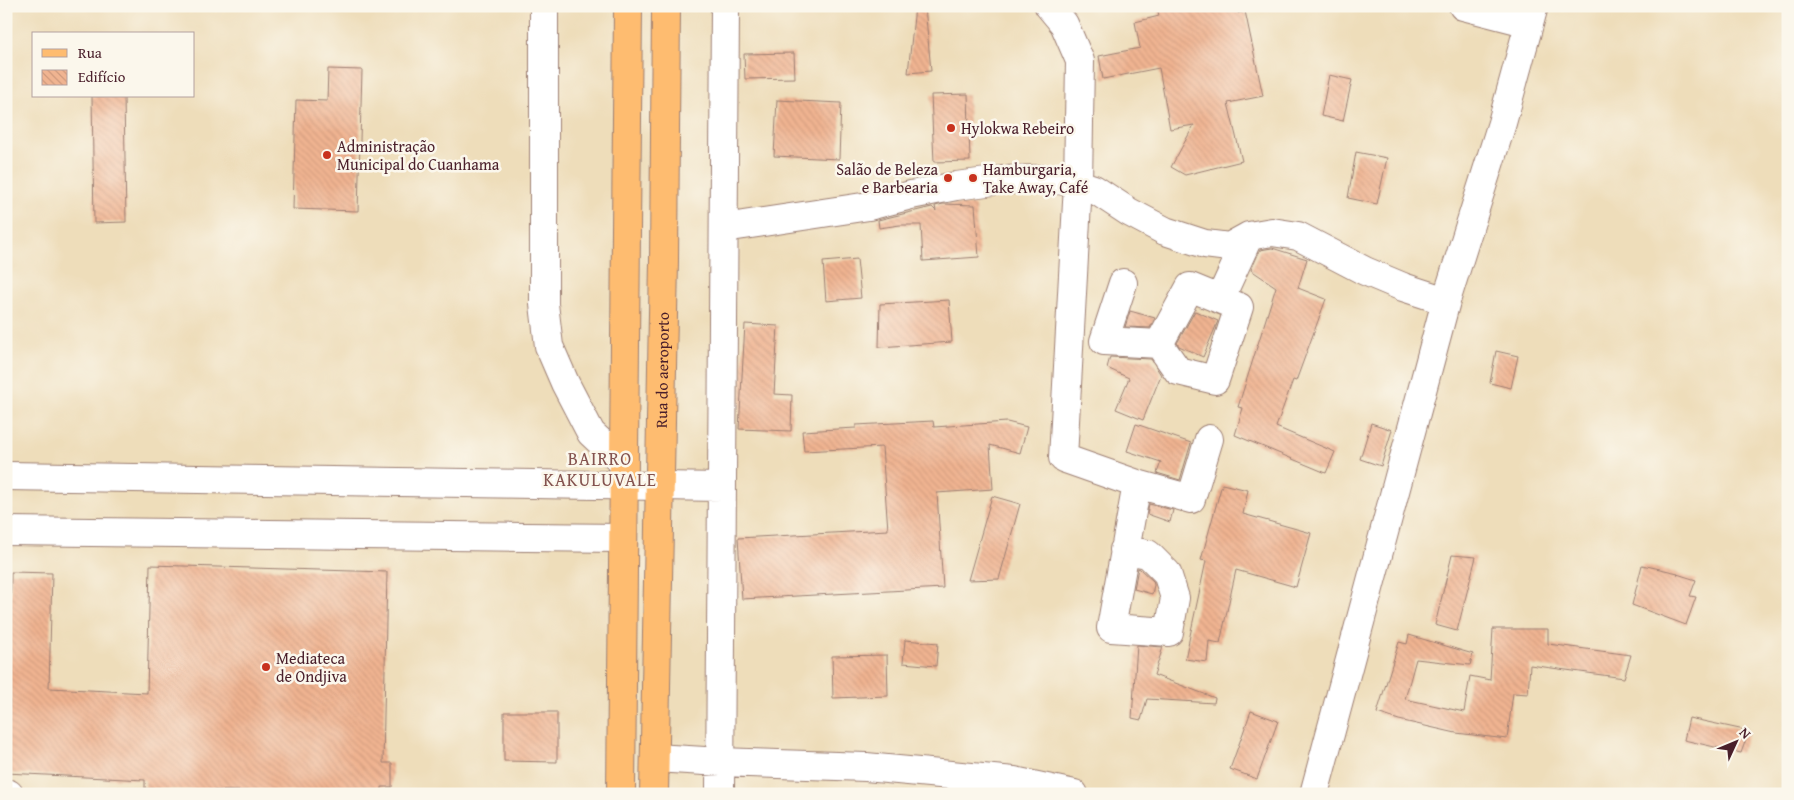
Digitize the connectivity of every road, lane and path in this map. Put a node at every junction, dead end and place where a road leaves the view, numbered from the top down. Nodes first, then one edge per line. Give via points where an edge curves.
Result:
1 (544, 6) edge
2 (628, 6) edge
3 (666, 6) edge
4 (725, 6) edge
5 (1049, 6) edge
6 (1463, 6) edge
7 (1531, 14) edge
8 (1078, 184) junction
9 (724, 228) junction
10 (1249, 236) junction
11 (1123, 283) dead end
12 (1220, 299) junction
13 (1446, 301) junction
14 (1159, 344) junction
15 (1209, 439) dead end
16 (623, 474) junction
17 (6, 476) edge
18 (1137, 484) junction
19 (659, 486) junction
20 (722, 487) junction
21 (6, 531) edge
22 (623, 538) junction
23 (1124, 550) dead end
24 (654, 758) junction
25 (721, 762) junction
26 (621, 794) edge
27 (654, 794) edge
28 (720, 794) edge
29 (1074, 794) edge
30 (1314, 794) edge

1 - 16 street via 544,304 549,346 591,433
2 - 16 main road
3 - 19 main road, Rua do aeroporto
4 - 9 street
5 - 8 street via 1064,24 1080,61
6 - 7 street
7 - 13 street via 1502,122
8 - 9 street via 1002,180 911,195 869,206
8 - 10 street via 1094,189 1165,231 1197,241 1229,247
8 - 18 street via 1063,458
9 - 20 street
10 - 12 street
10 - 13 street via 1272,232 1298,236 1365,271
11 - 14 street via 1104,341
12 - 14 street via 1190,287
12 - 14 street via 1239,307 1215,380 1178,371
13 - 30 street
15 - 18 street via 1191,499
16 - 17 street
16 - 19 street
16 - 22 main road
18 - 23 street
19 - 20 street
19 - 24 main road, Rua do aeroporto
20 - 25 street
21 - 22 street
22 - 26 main road
24 - 25 street
24 - 27 main road, Rua do aeroporto
25 - 28 street
25 - 29 street via 876,768 1014,781

